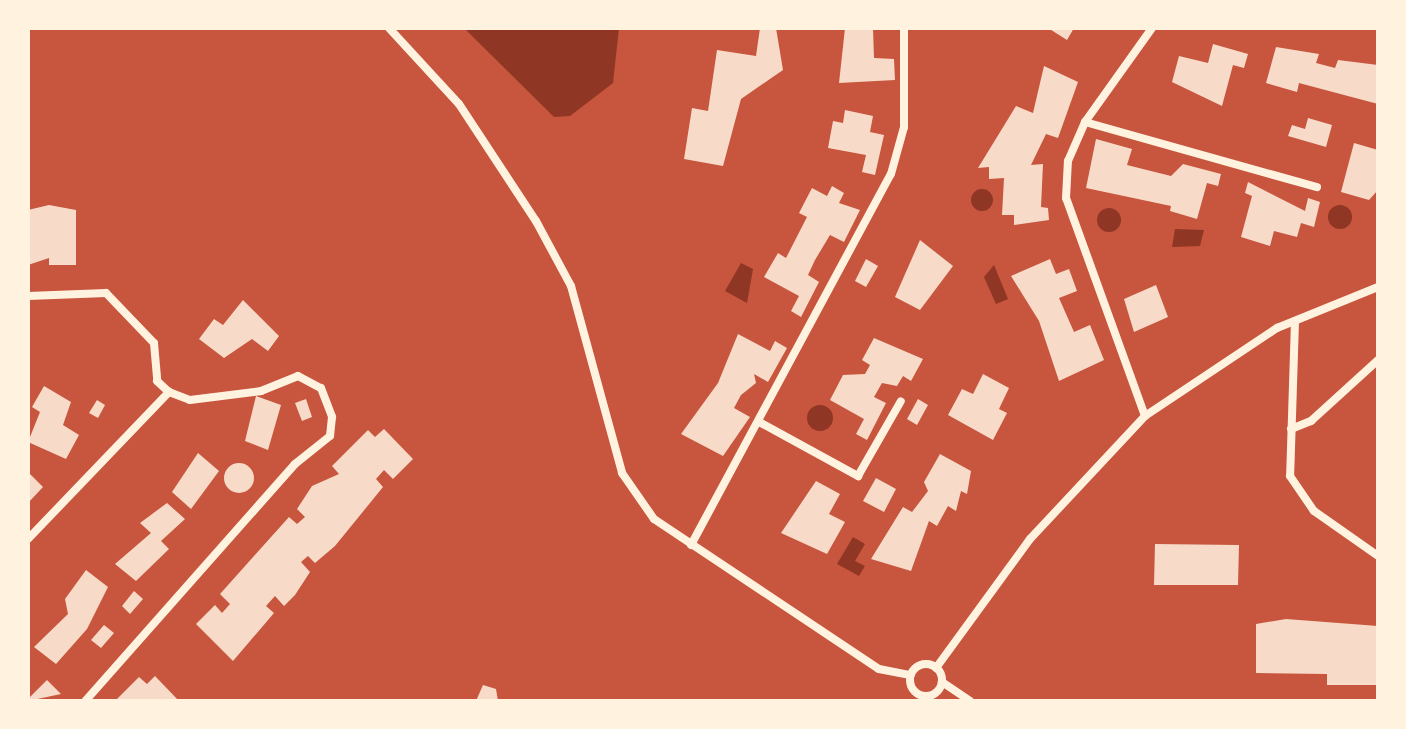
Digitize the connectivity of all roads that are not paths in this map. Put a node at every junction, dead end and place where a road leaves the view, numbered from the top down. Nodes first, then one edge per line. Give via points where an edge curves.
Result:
1 (389, 28) edge
2 (904, 28) edge
3 (1152, 28) edge
4 (1085, 122) junction
5 (1317, 187) dead end
6 (1378, 287) edge
7 (28, 296) edge
8 (1295, 321) junction
9 (1378, 360) edge
10 (169, 392) junction
11 (901, 401) dead end
12 (1145, 416) junction
13 (761, 423) junction
14 (1291, 429) junction
15 (28, 539) edge
16 (691, 545) junction
17 (1378, 556) edge
18 (936, 668) junction
19 (910, 675) junction
20 (942, 682) junction
21 (918, 698) edge
22 (85, 701) edge
23 (970, 701) edge

1 - 16 street via 459,104 536,221 571,286 622,473 654,519
2 - 13 street via 904,127 891,174
3 - 4 street
4 - 5 street
4 - 12 street via 1068,161 1074,234
6 - 8 street
7 - 10 street via 106,293 154,343 157,381
8 - 12 street via 1203,371
8 - 14 street
9 - 14 street via 1311,421
10 - 15 street
10 - 22 street via 190,400 261,391 298,376 321,388 332,417 330,436 295,464
11 - 13 street via 858,476
12 - 18 street via 1030,539
13 - 16 street
14 - 17 street via 1290,476 1314,511
16 - 19 street via 879,669
18 - 19 street via 921,664
18 - 20 street
19 - 21 street
20 - 21 street via 934,695
20 - 23 street

